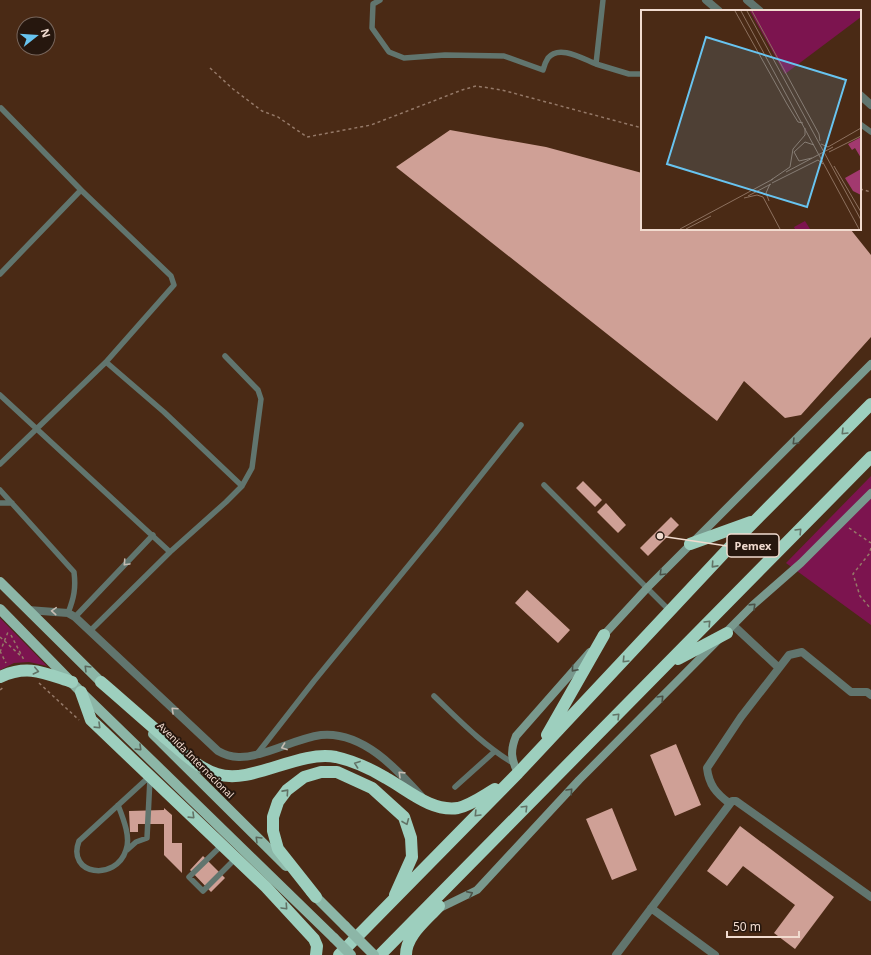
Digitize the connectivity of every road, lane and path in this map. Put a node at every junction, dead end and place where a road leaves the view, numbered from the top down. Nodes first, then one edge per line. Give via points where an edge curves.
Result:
1 (380, 0) edge
2 (603, 0) edge
3 (706, 0) edge
4 (747, 0) edge
5 (718, 10) edge
6 (759, 10) edge
7 (596, 64) junction
8 (210, 68) dead end
9 (641, 74) edge
10 (861, 97) edge
11 (871, 105) edge
12 (1, 108) edge
13 (861, 125) edge
14 (641, 128) edge
15 (871, 132) edge
16 (861, 189) edge
17 (81, 190) junction
18 (871, 192) edge
19 (0, 274) edge
20 (225, 356) dead end
21 (106, 362) junction
22 (871, 364) edge
23 (0, 395) edge
24 (871, 404) edge
25 (521, 425) dead end
26 (36, 430) junction
27 (871, 457) edge
28 (0, 464) edge
29 (544, 485) dead end
30 (242, 486) junction
31 (0, 490) edge
32 (871, 493) edge
33 (0, 503) edge
34 (12, 503) junction
35 (755, 520) junction
36 (153, 535) junction
37 (690, 544) junction
38 (871, 548) edge
39 (170, 552) junction
40 (0, 582) edge
41 (648, 587) junction
42 (0, 609) edge
43 (871, 609) edge
44 (28, 610) junction
45 (671, 612) junction
46 (72, 615) junction
47 (730, 629) junction
48 (90, 631) junction
49 (604, 635) junction
50 (0, 637) edge
51 (4, 641) junction
52 (0, 651) edge
53 (23, 658) junction
54 (24, 661) dead end
55 (668, 664) junction
56 (7, 665) dead end
57 (778, 668) junction
58 (33, 680) dead end
59 (3, 682) edge
60 (72, 682) junction
61 (101, 682) junction
62 (0, 690) edge
63 (81, 692) junction
64 (871, 695) edge
65 (434, 696) dead end
66 (83, 724) dead end
67 (494, 752) junction
68 (537, 752) junction
69 (257, 754) junction
70 (514, 772) junction
71 (150, 776) junction
72 (455, 787) dead end
73 (427, 803) junction
74 (729, 803) junction
75 (118, 805) junction
76 (222, 844) junction
77 (127, 850) junction
78 (481, 853) junction
79 (236, 858) junction
80 (316, 897) junction
81 (871, 897) edge
82 (391, 904) junction
83 (651, 908) junction
84 (435, 911) junction
85 (316, 955) edge
86 (339, 955) edge
87 (351, 955) edge
88 (374, 955) edge
89 (380, 955) edge
90 (406, 955) edge
91 (616, 955) edge
92 (715, 955) edge

1 - 7 lane via 373,4 372,28 389,52 404,58 444,55 504,56 543,70 548,58 555,53 563,52
2 - 7 lane
3 - 5 street
4 - 6 street
7 - 9 lane via 629,74
8 - 14 path via 257,107 278,117 307,138 371,125 476,86 502,90
10 - 11 street
12 - 17 lane
13 - 15 lane
16 - 18 path
17 - 19 lane
17 - 21 lane via 171,276 174,285
20 - 30 lane via 258,390 261,399 252,468
21 - 26 lane
21 - 30 lane via 164,412
22 -> 37 main road
23 - 26 lane
24 -> 35 highway
25 - 69 lane
26 - 28 lane
26 - 36 lane
55 -> 27 highway
29 - 41 lane
30 - 39 lane
31 - 34 lane
47 -> 32 main road
33 - 34 lane
34 - 46 lane via 74,572 76,585
35 - 37 highway
35 -> 45 highway
36 - 39 lane
36 -> 46 lane
37 -> 41 main road
38 - 43 path via 854,574 860,596
39 - 48 lane
40 - 44 main road, Avenida Internacional
41 - 45 lane
41 - 49 main road
42 - 60 main road
46 -> 44 street
61 -> 44 main road, Avenida Internacional
45 -> 68 highway
46 - 48 street
47 - 55 highway
47 - 57 street
84 -> 47 main road via 477,890 579,780
69 -> 48 street via 245,757 227,756 218,751
49 - 68 highway
49 -> 70 main road via 516,736 511,748
50 - 51 path
51 - 52 path
51 - 53 path
51 - 53 path via 8,630
52 - 56 path
53 - 54 path
78 -> 55 highway
57 - 64 street via 789,655 802,652 851,692 867,692
57 - 74 street via 707,768 711,785 718,795
58 - 66 path
59 -> 60 highway via 10,672 28,669
59 - 62 path
60 - 63 main road
73 -> 61 highway via 371,769 335,757 302,759 229,777 216,774 190,759
80 -> 61 main road, Avenida Internacional
63 -> 71 highway via 91,720
63 -> 87 main road, bridge
65 - 67 lane
67 - 70 lane
67 - 72 lane
68 - 70 highway
73 -> 69 street via 408,781 380,756 366,747 338,736 320,736
70 - 73 highway via 465,806 445,808
70 -> 82 highway
71 - 75 lane
71 -> 76 highway
71 - 77 lane via 147,838 136,842
74 - 81 street via 736,801
74 - 83 street
75 - 77 lane via 126,829
75 - 77 lane via 79,841 78,856 90,870 100,872 121,860
76 - 79 highway
76 - 79 lane via 189,877 203,891
78 - 84 highway via 472,870
78 - 89 highway
79 -> 85 highway via 314,939 317,946
80 -> 82 highway via 278,849 273,831 273,817 278,802 287,790 304,777 321,772 337,772 372,788 404,817 411,838 412,857
80 - 88 main road, Avenida Internacional, bridge
82 - 86 highway
83 - 91 street
83 - 92 street
84 - 90 highway via 409,940

